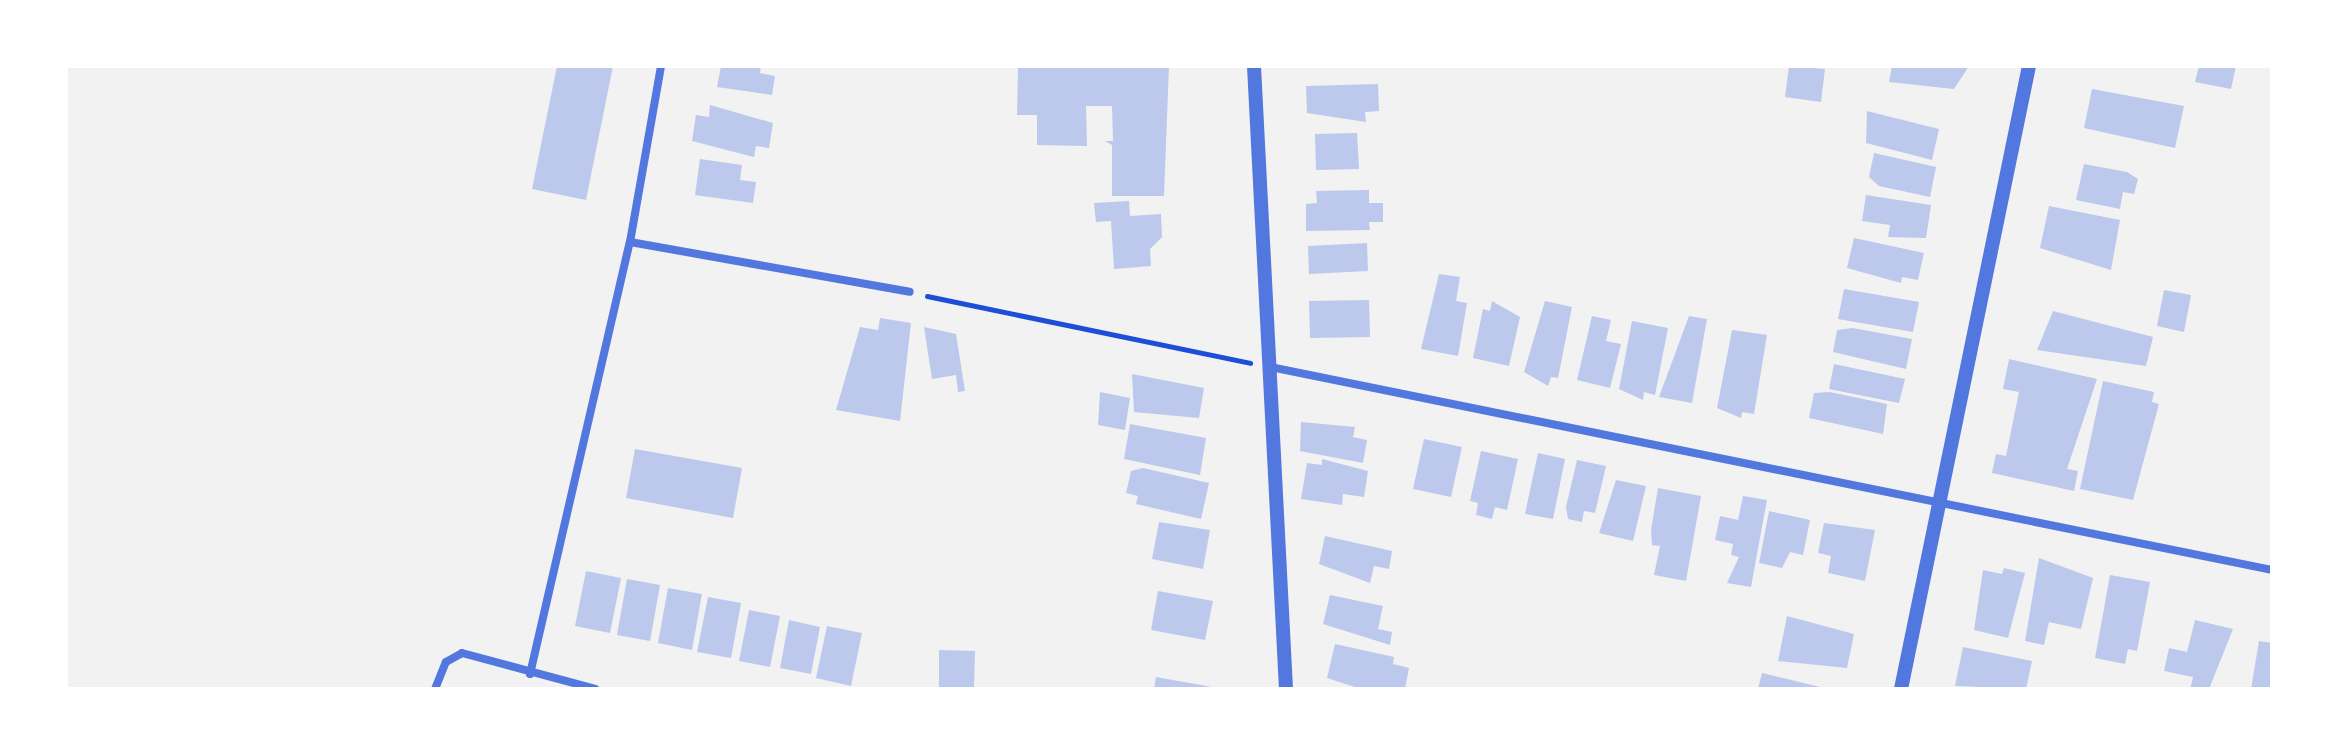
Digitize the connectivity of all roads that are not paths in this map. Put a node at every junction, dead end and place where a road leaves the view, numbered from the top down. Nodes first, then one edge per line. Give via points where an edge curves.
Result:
1 (661, 66) edge
2 (1254, 66) edge
3 (2029, 66) edge
4 (630, 242) junction
5 (910, 292) road end
6 (1270, 367) junction
7 (1940, 503) junction
8 (2272, 570) edge
9 (530, 674) junction
10 (435, 689) edge
11 (595, 689) edge
12 (1286, 689) edge
13 (1901, 689) edge

1 - 4 street
2 - 6 street
3 - 7 street
4 - 5 street
4 - 9 street
6 - 7 street
6 - 12 street
7 - 8 street
7 - 13 street
9 - 10 street via 462,653 446,662
9 - 11 street

